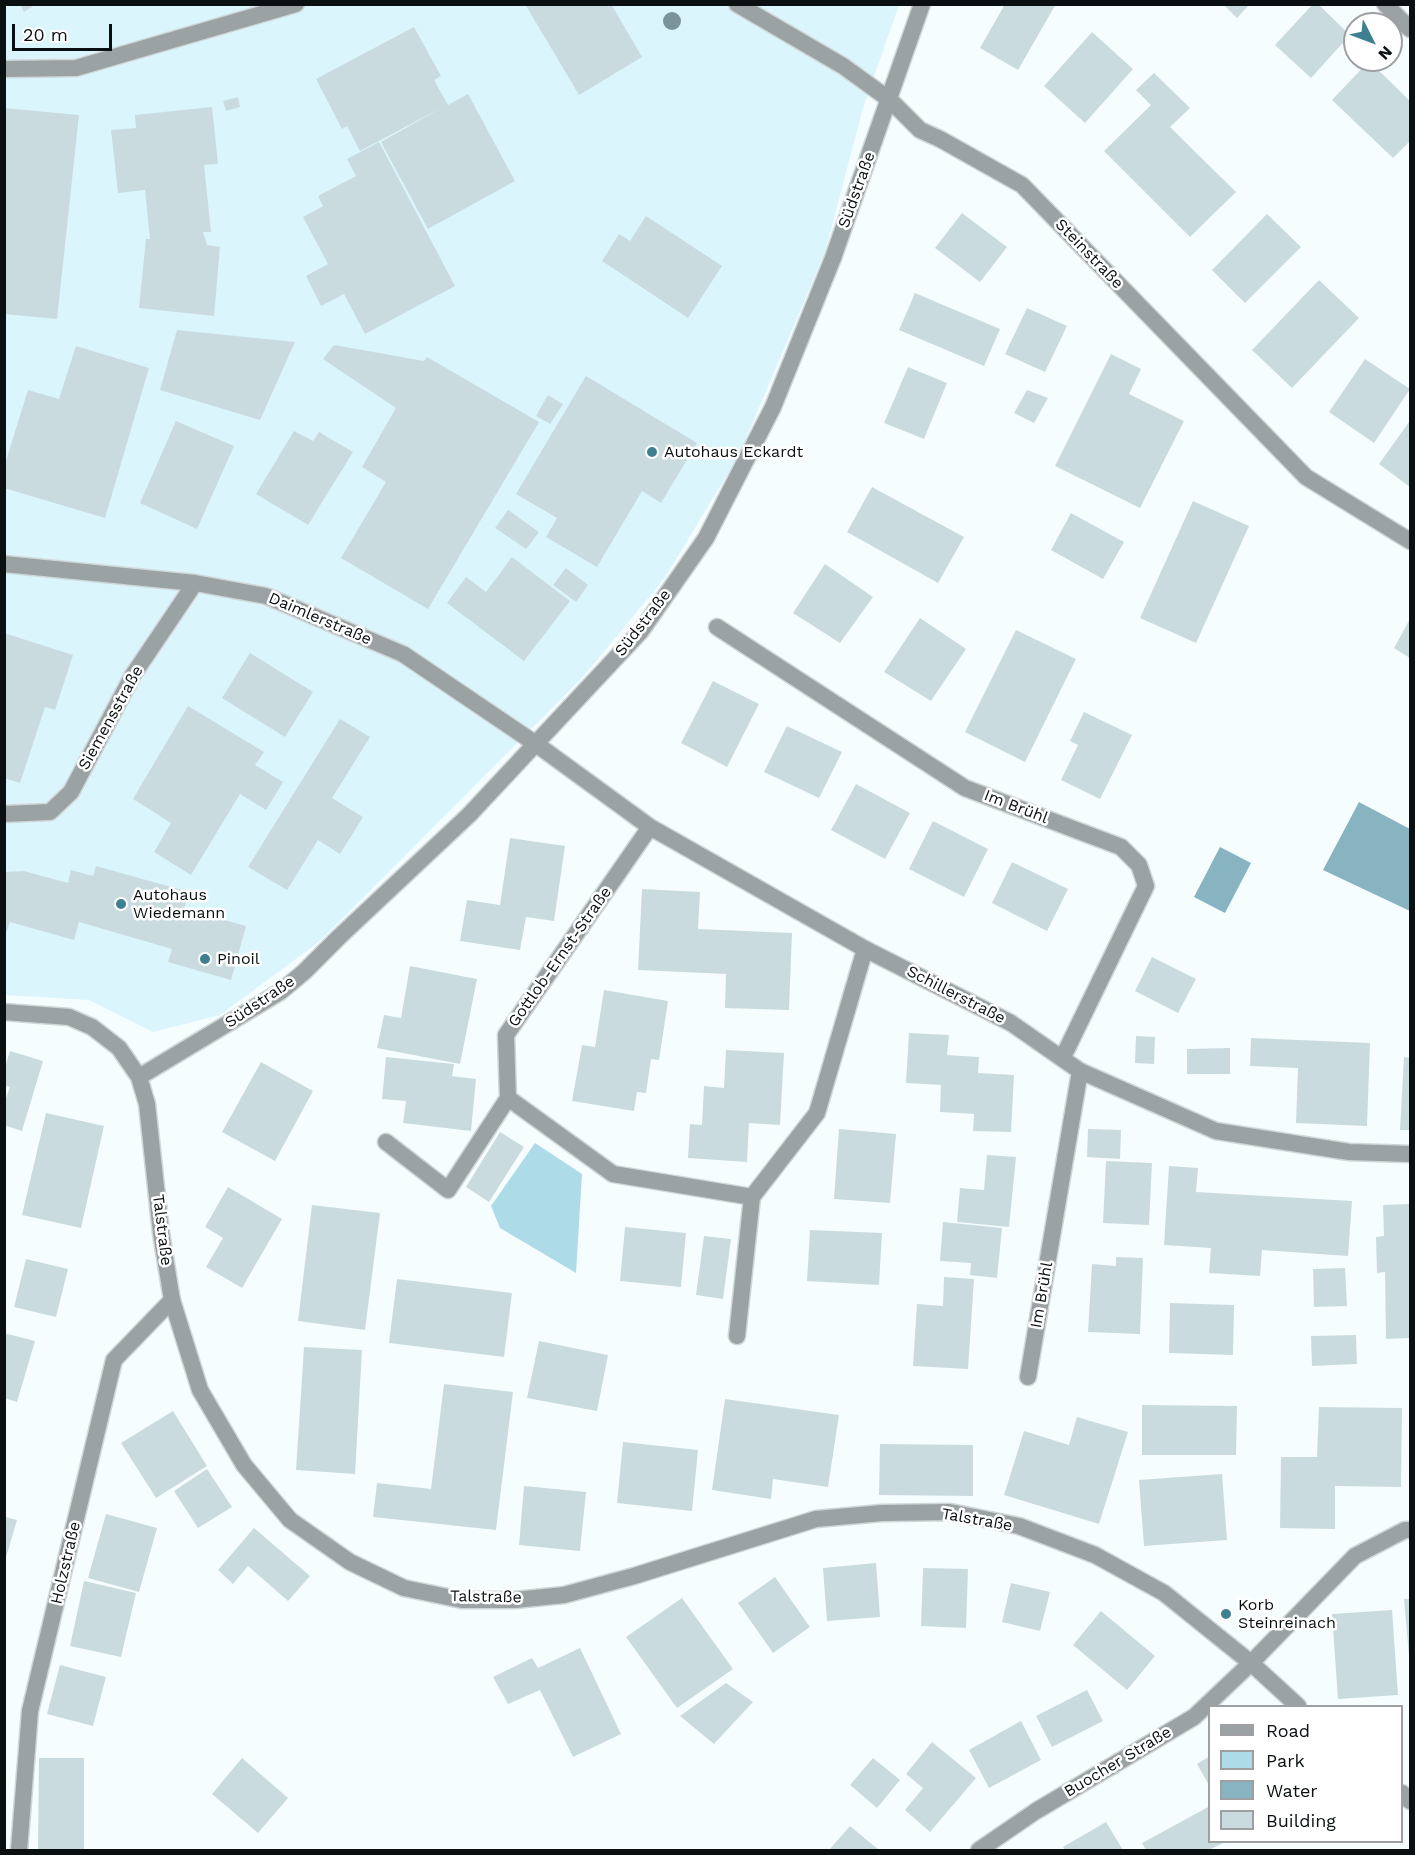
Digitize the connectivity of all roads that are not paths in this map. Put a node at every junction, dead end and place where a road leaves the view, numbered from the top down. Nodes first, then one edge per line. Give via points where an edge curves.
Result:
1 (296, 4) edge
2 (737, 4) edge
3 (922, 4) edge
4 (1385, 4) edge
5 (1410, 29) edge
6 (4, 69) edge
7 (890, 100) junction
8 (1410, 541) edge
9 (4, 564) edge
10 (195, 583) junction
11 (717, 627) dead end
12 (536, 744) junction
13 (4, 814) edge
14 (650, 827) junction
15 (865, 949) junction
16 (4, 1012) edge
17 (1063, 1057) junction
18 (1080, 1071) junction
19 (139, 1077) junction
20 (508, 1098) junction
21 (386, 1142) dead end
22 (1410, 1154) edge
23 (752, 1197) junction
24 (172, 1300) junction
25 (737, 1336) dead end
26 (1028, 1377) dead end
27 (1410, 1530) edge
28 (1251, 1663) junction
29 (1296, 1705) edge
30 (20, 1851) edge
31 (979, 1851) edge

1 - 6 street via 76,68
2 - 7 street, Steinstraße via 843,66
3 - 7 street, Südstraße
4 - 5 street
7 - 8 street, Steinstraße via 920,130 1022,185 1306,477
7 - 12 street, Südstraße via 833,258 773,407 706,538 641,631
9 - 10 street, Daimlerstraße
10 - 12 street, Daimlerstraße via 266,596 403,654
10 - 13 street, Siemensstraße via 133,675 71,792 50,812
11 - 17 street, Im Brühl via 965,788 1121,847 1139,865 1146,886
12 - 14 street, Schillerstraße
12 - 19 street, Südstraße via 469,815 304,972 280,992
14 - 15 street, Schillerstraße
14 - 20 street, Gottlob-Ernst-Straße via 506,1035
15 - 17 street, Schillerstraße via 1011,1023
15 - 23 street via 817,1113
16 - 19 street, Talstraße via 69,1017 92,1026 119,1048
17 - 18 street, Schillerstraße
18 - 22 street, Schillerstraße via 1216,1131 1348,1152
18 - 26 street, Im Brühl
19 - 24 street, Talstraße via 147,1104
20 - 21 street via 448,1190
20 - 23 street via 613,1174
23 - 25 street
24 - 28 street, Talstraße via 200,1390 244,1465 291,1520 350,1562 404,1588 462,1600 564,1595 816,1519 950,1512 1019,1527 1095,1555 1164,1593
24 - 30 street, Holzstraße via 114,1360 30,1711
27 - 28 street, Buocher Straße via 1355,1556
28 - 29 street, Talstraße
28 - 31 street, Buocher Straße via 1194,1716 1036,1811

